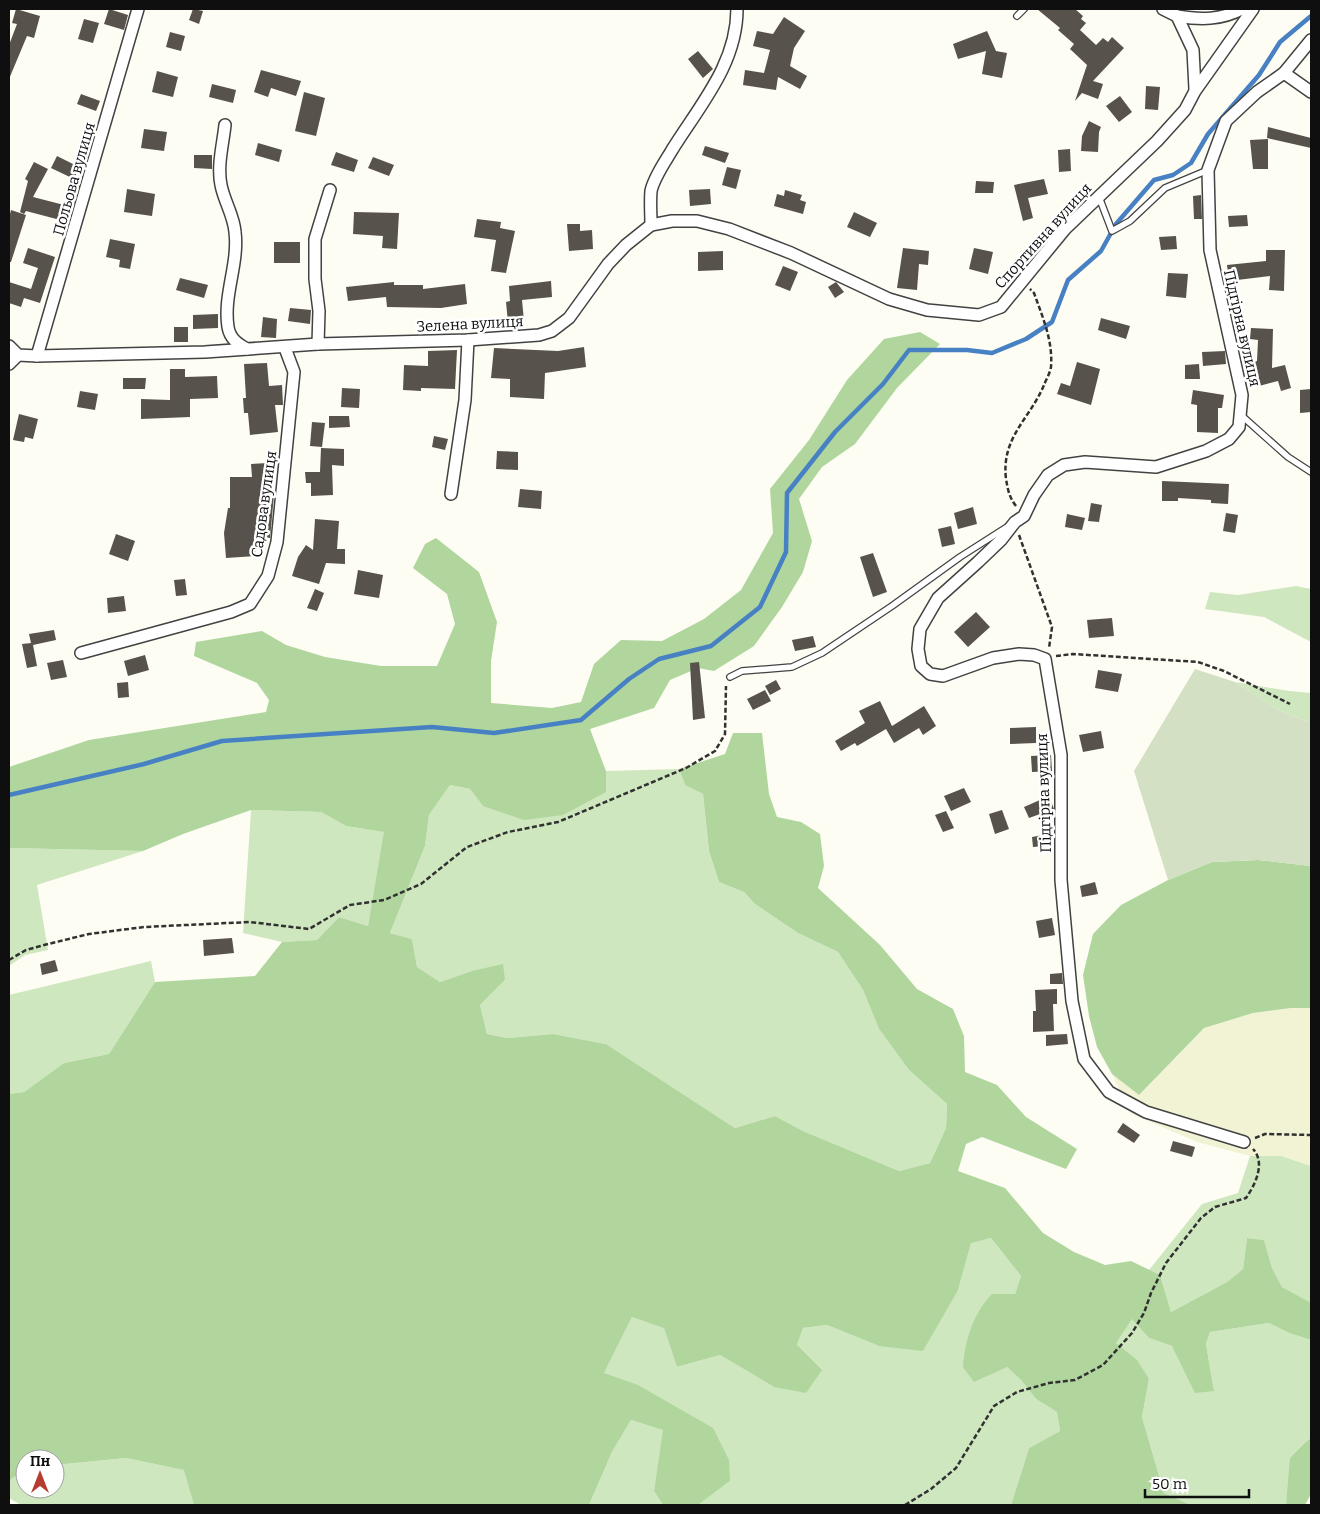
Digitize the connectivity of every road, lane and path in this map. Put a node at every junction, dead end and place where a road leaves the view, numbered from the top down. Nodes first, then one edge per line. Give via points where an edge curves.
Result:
1 (138, 9) edge
2 (737, 9) edge
3 (1024, 9) edge
4 (1162, 9) edge
5 (1242, 9) edge
6 (1253, 9) edge
7 (1017, 16) dead end
8 (1177, 16) junction
9 (1311, 40) edge
10 (1284, 73) junction
11 (1194, 91) junction
12 (1311, 92) edge
13 (226, 125) dead end
14 (1208, 170) junction
15 (330, 190) dead end
16 (1098, 195) junction
17 (651, 225) junction
18 (1034, 293) dead end
19 (468, 340) junction
20 (318, 344) junction
21 (9, 346) edge
22 (285, 348) junction
23 (247, 349) junction
24 (18, 355) junction
25 (37, 356) junction
26 (9, 364) edge
27 (1242, 416) junction
28 (1311, 472) edge
29 (450, 494) dead end
30 (1019, 519) junction
31 (81, 653) dead end
32 (1045, 659) junction
33 (730, 678) joint
34 (1290, 704) dead end
35 (9, 960) edge
36 (1311, 1135) edge
37 (1244, 1142) junction
38 (905, 1505) edge

1 - 25 street, Польова вулиця
2 - 17 street via 737,24 726,64 711,93 663,165 652,190
3 - 7 lane
4 - 8 street
5 - 8 street via 1203,20
6 - 11 street, Спортивна вулиця
8 - 11 street, Спортивна вулиця via 1193,50
9 - 10 street, Підгірна вулиця
10 - 12 street
10 - 14 street, Підгірна вулиця via 1226,120
11 - 16 street, Спортивна вулиця via 1185,110 1157,141
13 - 23 street via 219,173 236,232 227,310 228,329 234,341
14 - 16 lane via 1165,188 1130,221 1112,231
14 - 27 street, Підгірна вулиця via 1210,250 1242,395
15 - 20 street via 315,239
16 - 17 street, Спортивна вулиця via 1001,307 979,316 927,310 889,299 791,253 728,229 697,222 672,221
17 - 19 street, Зелена вулиця via 608,264 568,318 552,330 539,335
18 - 30 path via 1050,339 1051,370 1037,402 1018,426 1009,445 1005,470 1009,498
19 - 20 street, Зелена вулиця
19 - 29 street via 465,400
20 - 22 street, Зелена вулиця
21 - 24 street
22 - 23 street, Зелена вулиця
22 - 31 street, Садова вулиця via 294,372 277,542 268,576 260,591 250,604 231,612
23 - 25 street, Зелена вулиця
24 - 25 street, Зелена вулиця
24 - 26 street
27 - 28 lane via 1288,458
27 - 30 street via 1239,427 1229,439 1206,451 1156,467 1085,462 1064,465 1048,475
30 - 32 path via 1052,627 1052,642
30 - 32 street via 938,598 920,629 918,649 921,666 930,674 943,676 993,658 1034,654
30 - 33 lane via 822,653 792,667 742,670
32 - 34 path via 1073,654 1198,662 1224,671
32 - 37 street, Підгірна вулиця via 1061,755 1061,880 1072,1001 1084,1059 1109,1092 1146,1112
33 - 35 path via 725,690 726,734 715,751 686,768 580,814 508,832 467,847 421,884 384,900 350,905 309,929 250,922 144,927 89,934 48,944 26,950
36 - 37 path via 1265,1134
37 - 38 path via 1255,1151 1260,1165 1254,1186 1246,1198 1215,1207 1201,1218 1166,1263 1132,1333 1103,1365 1075,1380 1017,1392 994,1406 956,1468

